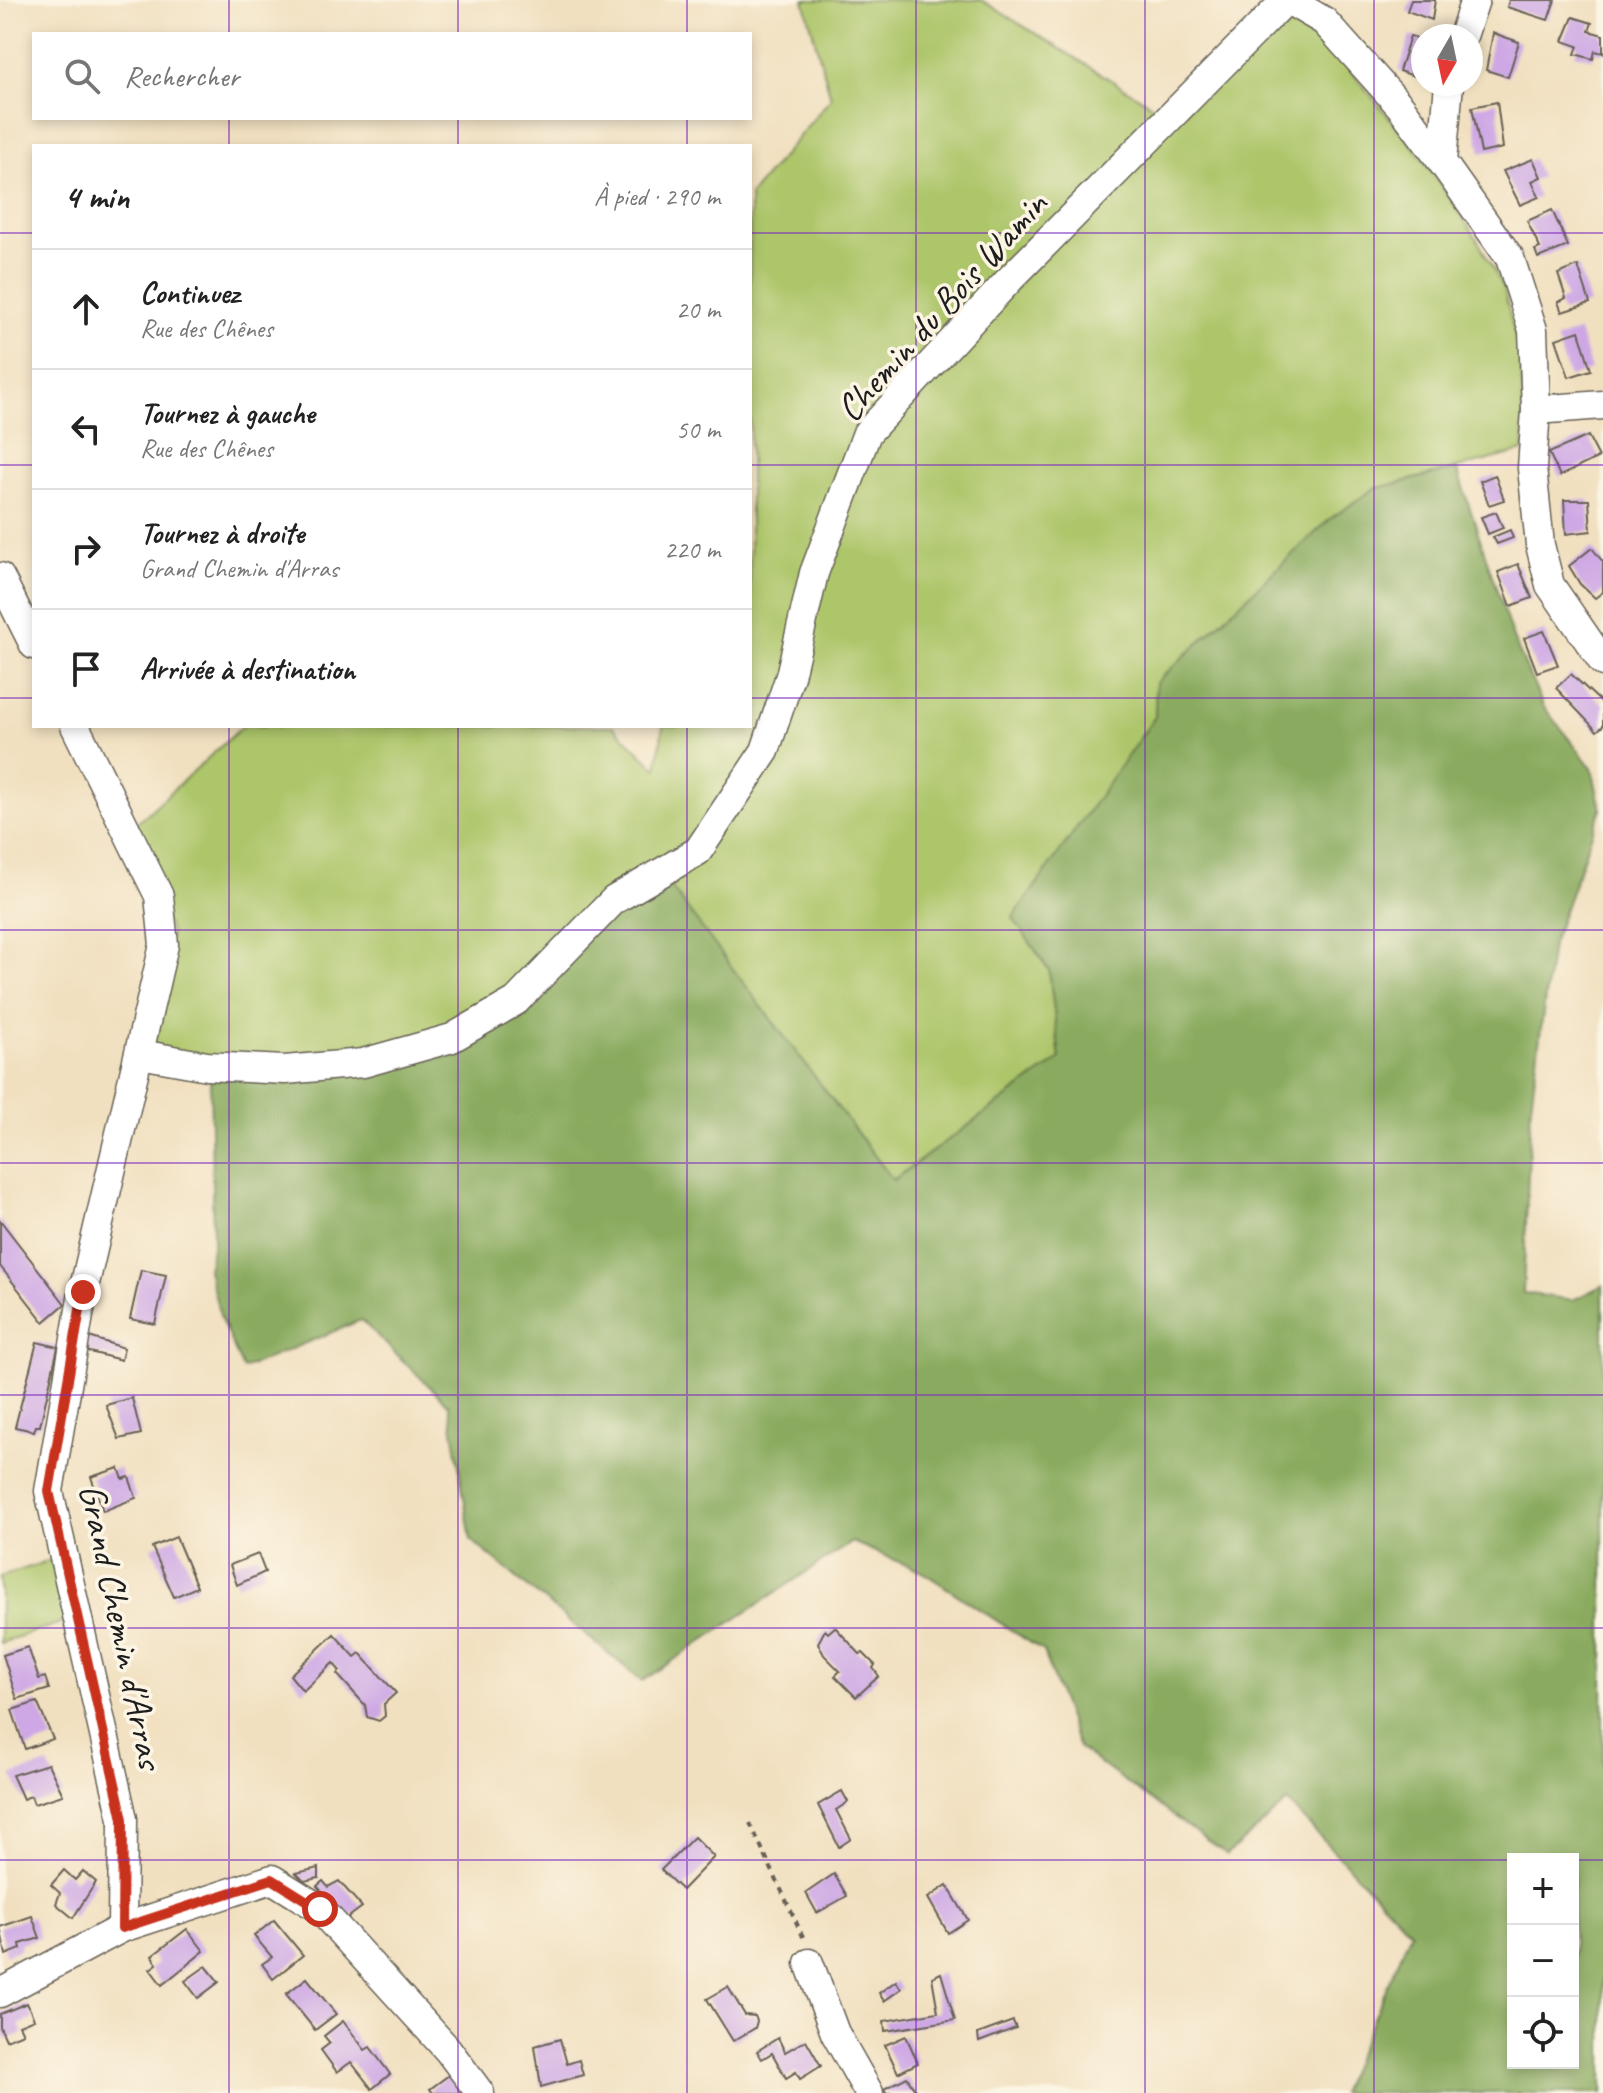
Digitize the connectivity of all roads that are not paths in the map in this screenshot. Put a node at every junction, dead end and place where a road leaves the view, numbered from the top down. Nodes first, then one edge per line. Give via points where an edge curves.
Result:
1 (1287, 0) edge
2 (1475, 0) edge
3 (1467, 24) edge
4 (1448, 96) edge
5 (1442, 162) junction
6 (1603, 405) edge
7 (1536, 410) junction
8 (0, 577) edge
9 (32, 641) edge
10 (1603, 662) edge
11 (76, 728) edge
12 (140, 1054) junction
13 (122, 1928) junction
14 (809, 1963) road end
15 (0, 1993) edge
16 (480, 2093) edge
17 (869, 2093) edge

1 - 5 street, Chemin du Bois Wamin via 1324,21
1 - 12 street, Chemin du Bois Wamin via 1010,279 867,433 814,573 790,676 765,751 698,851 614,900 516,1001 452,1038 363,1063 285,1070 207,1066
2 - 3 street
4 - 5 street
5 - 7 street, Chemin du Bois Wamin via 1510,258 1533,330
6 - 7 street
7 - 10 street, Chemin du Bois Wamin via 1532,468 1550,585
8 - 9 street
11 - 12 street, Grand Chemin d'Arras via 159,896 164,945
12 - 13 street, Grand Chemin d'Arras via 83,1292 49,1491 123,1819
13 - 15 street
13 - 16 street via 272,1879 320,1909 448,2050
14 - 17 street via 835,2033

